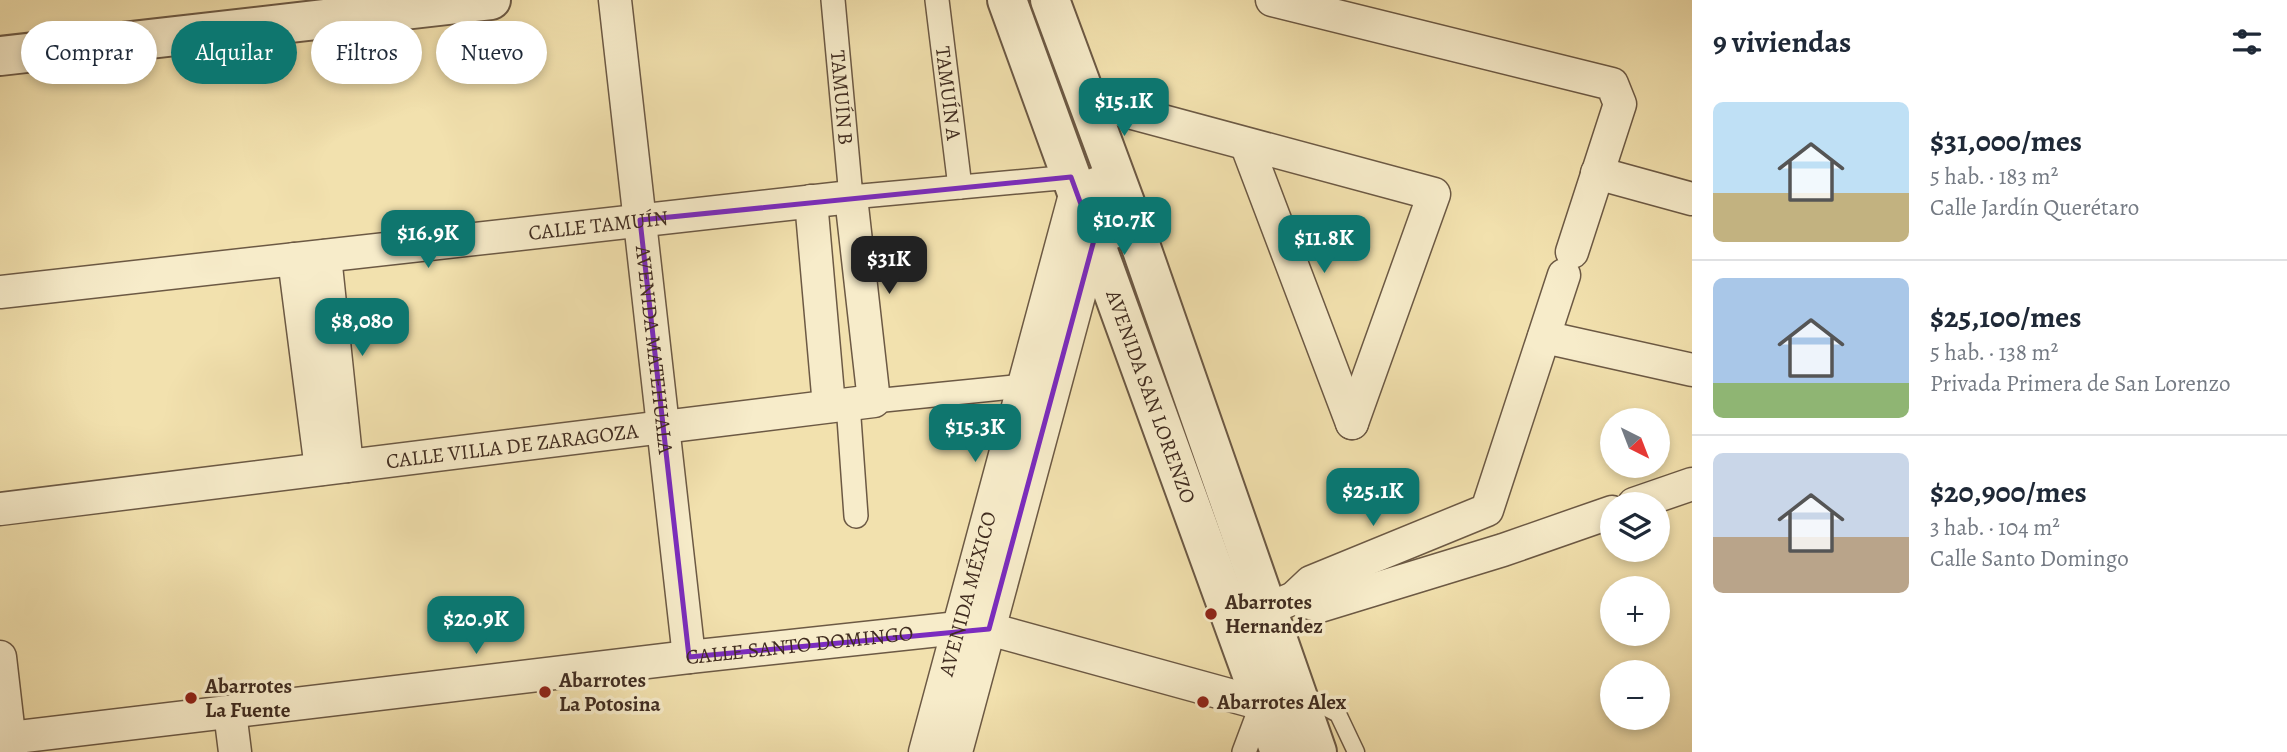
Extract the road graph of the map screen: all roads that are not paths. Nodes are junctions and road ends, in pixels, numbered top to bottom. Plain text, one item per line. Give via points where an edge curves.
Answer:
1 (491, 0) edge
2 (615, 0) edge
3 (833, 0) edge
4 (937, 0) edge
5 (1007, 0) edge
6 (1050, 0) edge
7 (1272, 0) edge
8 (0, 56) edge
9 (1088, 102) junction
10 (1247, 146) junction
11 (1597, 173) junction
12 (1115, 177) junction
13 (1074, 184) junction
14 (960, 187) junction
15 (851, 197) junction
16 (1692, 199) edge
17 (811, 201) junction
18 (640, 220) junction
19 (1133, 224) junction
20 (1094, 240) junction
21 (325, 256) junction
22 (294, 259) junction
23 (0, 292) edge
24 (1544, 337) junction
25 (1692, 370) edge
26 (1023, 386) junction
27 (850, 404) junction
28 (663, 427) junction
29 (334, 468) junction
30 (1692, 484) edge
31 (1669, 492) edge
32 (0, 509) edge
33 (1487, 510) junction
34 (856, 516) dead end
35 (1600, 516) edge
36 (1503, 550) junction
37 (1281, 604) junction
38 (958, 628) junction
39 (989, 629) junction
40 (0, 657) edge
41 (690, 657) junction
42 (1280, 699) junction
43 (230, 712) junction
44 (7, 743) edge
45 (235, 752) edge
46 (925, 752) edge
47 (956, 752) edge
48 (1244, 752) edge
49 (1280, 752) edge
50 (1317, 752) edge
51 (1356, 752) edge

1 - 8 street
2 - 18 street, AVENIDA MATEHUALA
3 - 15 street, TAMUÍN B
4 - 14 street, TAMUÍN A
5 - 13 street, AVENIDA SAN LORENZO
6 - 9 street, AVENIDA SAN LORENZO
7 - 11 street via 1612,84 1620,104
9 - 10 street
9 - 12 street, AVENIDA SAN LORENZO
10 - 10 street via 1434,194 1352,423
11 - 16 street
11 - 24 street
12 - 13 street
12 - 19 street, AVENIDA SAN LORENZO
13 - 14 street, CALLE TAMUÍN
13 - 20 street, AVENIDA SAN LORENZO
13 - 26 street, AVENIDA MÉXICO
14 - 15 street, CALLE TAMUÍN
15 - 17 street, CALLE TAMUÍN
15 - 27 street
17 - 18 street, CALLE TAMUÍN
17 - 27 street
18 - 21 street, CALLE TAMUÍN
18 - 28 street, AVENIDA MATEHUALA
19 - 20 street
19 - 37 street, AVENIDA SAN LORENZO
20 - 39 street, AVENIDA MÉXICO
20 - 42 street, AVENIDA SAN LORENZO
21 - 22 street, CALLE TAMUÍN
21 - 29 street
22 - 23 street, CALLE TAMUÍN
22 - 29 street
24 - 25 street
24 - 33 street
26 - 27 street, CALLE VILLA DE ZARAGOZA
26 - 38 street, AVENIDA MÉXICO
27 - 28 street, CALLE VILLA DE ZARAGOZA
27 - 34 street
28 - 29 street, CALLE VILLA DE ZARAGOZA
28 - 41 street, AVENIDA MATEHUALA
29 - 32 street, CALLE VILLA DE ZARAGOZA
30 - 31 street
33 - 36 street
33 - 37 street via 1311,582
35 - 36 street
36 - 37 street via 1320,606
37 - 42 street, AVENIDA SAN LORENZO
38 - 39 street, CALLE SANTO DOMINGO
38 - 41 street, CALLE SANTO DOMINGO
38 - 46 street, AVENIDA MÉXICO
39 - 42 street, CALLE SANTO DOMINGO
39 - 47 street, AVENIDA MÉXICO
40 - 44 street
41 - 43 street, CALLE SANTO DOMINGO
42 - 48 street
42 - 49 street, AVENIDA SAN LORENZO
42 - 50 street, AVENIDA SAN LORENZO
42 - 51 lane via 1338,714
43 - 44 street, CALLE SANTO DOMINGO
43 - 45 street

